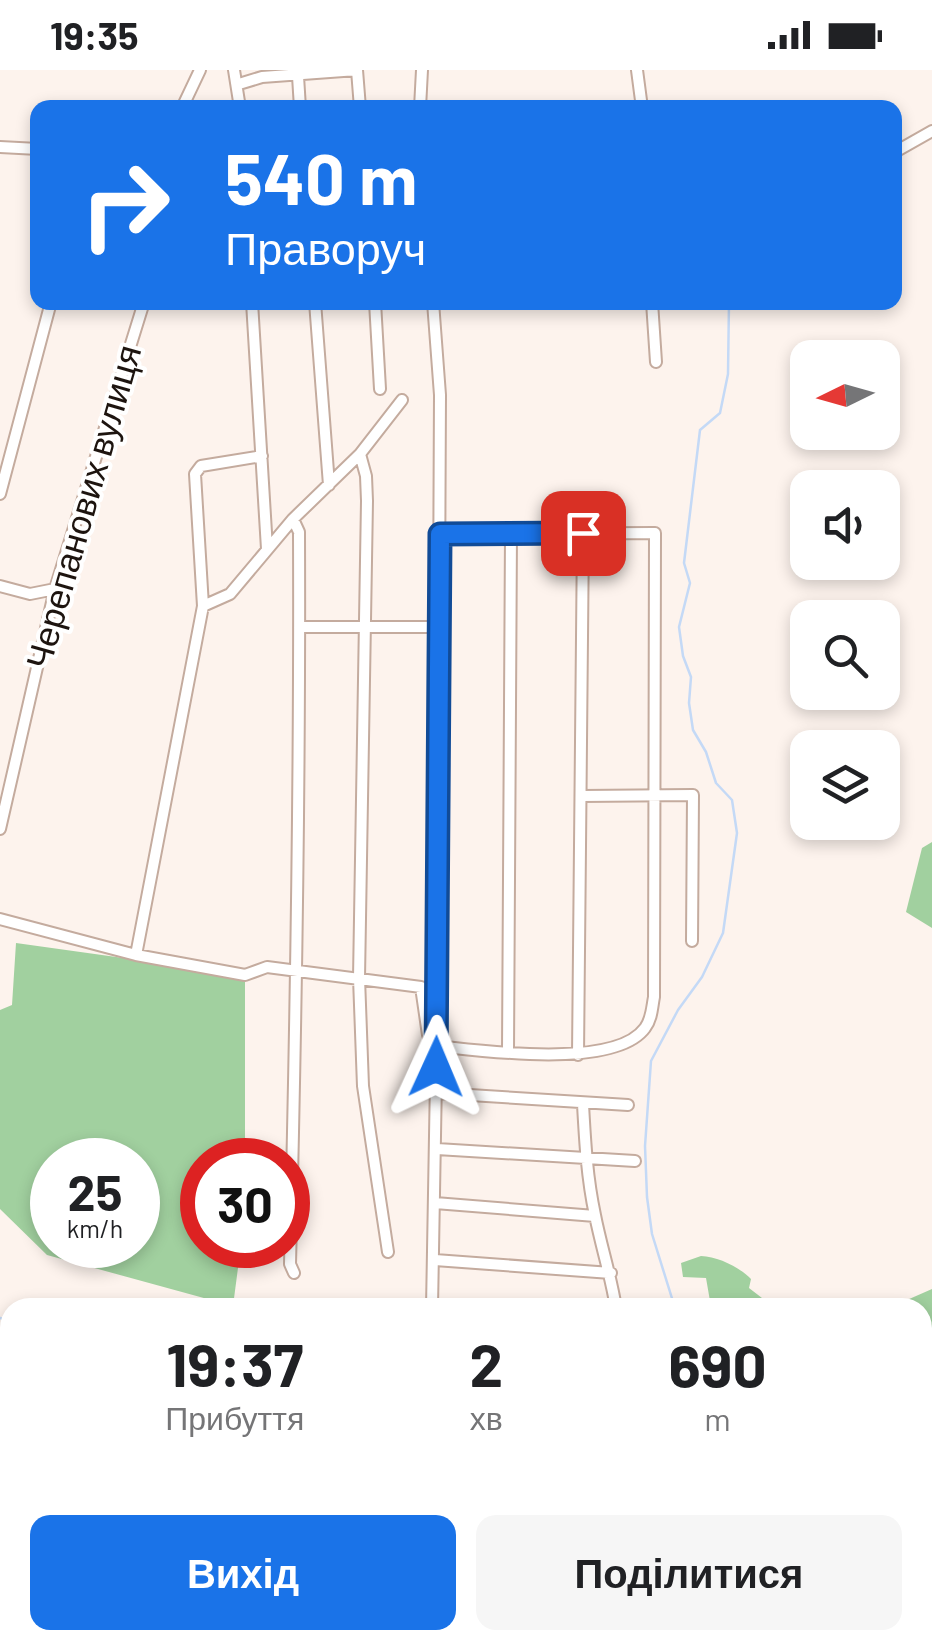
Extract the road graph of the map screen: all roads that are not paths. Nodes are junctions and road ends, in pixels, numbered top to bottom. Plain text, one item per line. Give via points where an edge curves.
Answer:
1 (200, 70) edge
2 (234, 70) edge
3 (357, 70) edge
4 (422, 70) edge
5 (637, 70) edge
6 (298, 76) junction
7 (239, 84) junction
8 (186, 100) edge
9 (240, 100) edge
10 (300, 100) edge
11 (359, 100) edge
12 (420, 100) edge
13 (641, 100) edge
14 (932, 131) edge
15 (0, 146) edge
16 (30, 148) edge
17 (902, 148) edge
18 (49, 310) edge
19 (142, 310) edge
20 (253, 310) edge
21 (316, 310) edge
22 (375, 310) edge
23 (434, 310) edge
24 (653, 310) edge
25 (656, 362) dead end
26 (380, 389) dead end
27 (402, 400) dead end
28 (360, 454) junction
29 (262, 456) junction
30 (329, 486) junction
31 (0, 494) edge
32 (293, 519) junction
33 (511, 533) junction
34 (583, 533) junction
35 (440, 534) junction
36 (267, 549) junction
37 (0, 586) edge
38 (55, 589) junction
39 (203, 606) junction
40 (299, 627) junction
41 (366, 627) junction
42 (428, 627) dead end
43 (655, 794) junction
44 (582, 796) junction
45 (0, 829) edge
46 (0, 919) edge
47 (692, 941) dead end
48 (136, 955) junction
49 (298, 970) junction
50 (359, 978) junction
51 (434, 1042) junction
52 (508, 1051) junction
53 (578, 1055) junction
54 (438, 1093) junction
55 (583, 1104) junction
56 (628, 1105) dead end
57 (437, 1150) junction
58 (586, 1159) junction
59 (635, 1161) dead end
60 (436, 1203) junction
61 (595, 1216) junction
62 (388, 1252) dead end
63 (435, 1260) junction
64 (294, 1273) dead end
65 (611, 1273) junction
66 (433, 1298) edge
67 (615, 1298) edge

1 - 8 street
2 - 7 street
3 - 6 street
3 - 11 street
4 - 12 street
5 - 13 street
6 - 7 street
6 - 10 street
7 - 9 street
14 - 17 street
15 - 16 street
18 - 31 street
19 - 38 street, Черепанових вулиця
20 - 29 street
21 - 30 street
22 - 26 street
23 - 35 street
24 - 25 street
27 - 28 street
28 - 30 street
28 - 41 street via 368,502
29 - 36 street
29 - 39 street via 196,469
30 - 32 street
32 - 36 street
32 - 40 street via 299,532
33 - 34 street
33 - 35 street
33 - 52 street
34 - 43 street via 654,534
34 - 44 street
35 - 51 street
36 - 39 street via 230,594
37 - 38 street via 30,594
38 - 45 street, Черепанових вулиця
39 - 48 street
40 - 41 street
40 - 49 street
41 - 42 street
41 - 50 street
43 - 44 street
43 - 47 street via 688,794 694,800
43 - 53 street via 651,1017 625,1042
44 - 53 street
46 - 48 street
48 - 49 street via 246,975
49 - 50 street
49 - 64 street
50 - 51 street via 421,986
50 - 62 street via 363,1086
51 - 52 street
51 - 54 street
52 - 53 street
54 - 55 street
54 - 57 street
55 - 56 street
55 - 58 street
57 - 58 street
57 - 60 street
58 - 59 street
58 - 61 street
60 - 61 street
60 - 63 street
61 - 65 street
63 - 65 street
63 - 66 street
65 - 67 street

